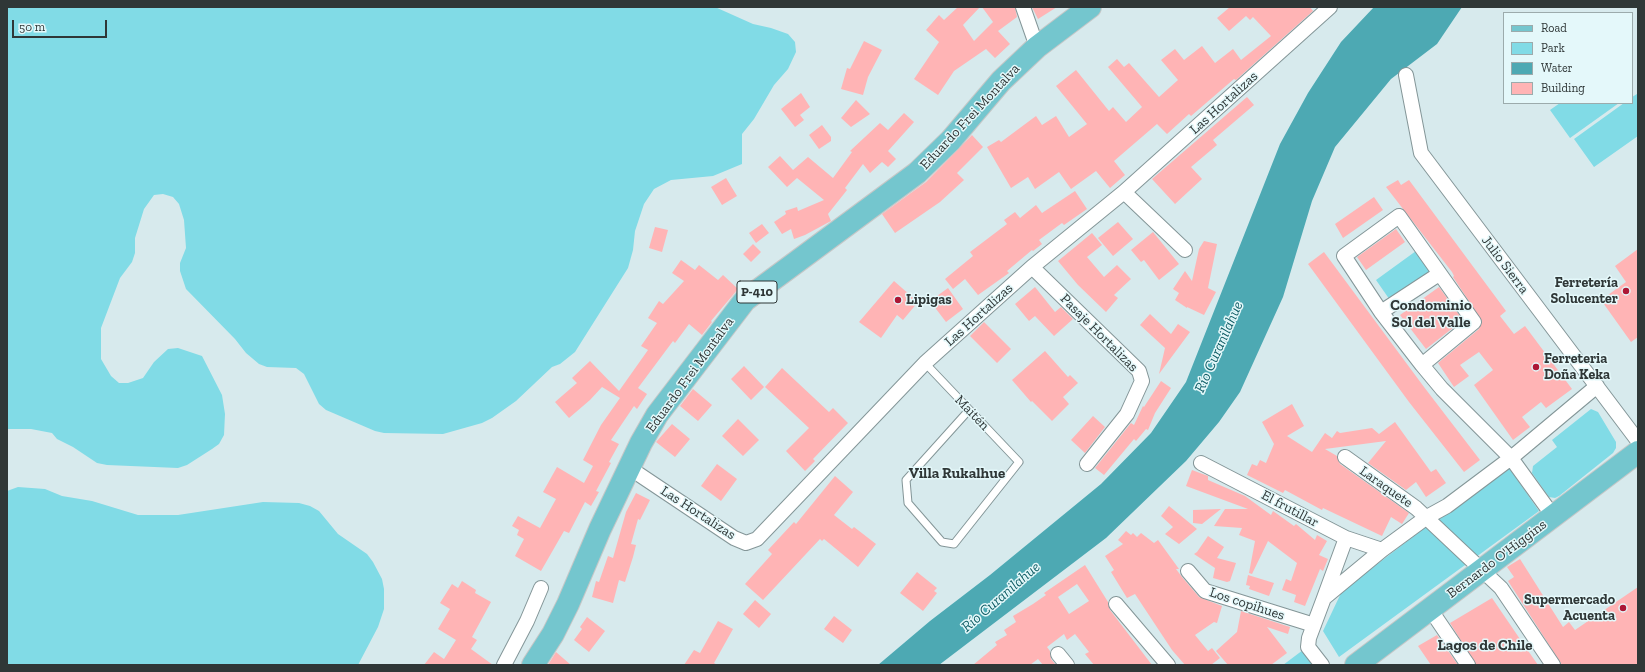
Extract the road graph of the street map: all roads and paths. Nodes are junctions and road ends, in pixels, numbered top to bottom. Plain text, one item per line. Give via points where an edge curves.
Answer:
1 (1023, 7) edge
2 (1090, 7) edge
3 (1330, 7) edge
4 (1037, 47) junction
5 (1406, 75) dead end
6 (1124, 192) junction
7 (1185, 250) dead end
8 (1032, 267) junction
9 (1439, 274) junction
10 (1382, 312) junction
11 (925, 363) junction
12 (1422, 365) junction
13 (1597, 386) junction
14 (969, 410) junction
15 (1638, 441) edge
16 (1638, 452) edge
17 (1345, 457) dead end
18 (1511, 458) junction
19 (1201, 463) dead end
20 (1087, 464) dead end
21 (628, 467) junction
22 (1553, 516) junction
23 (1427, 517) junction
24 (1346, 538) junction
25 (1382, 550) junction
26 (1482, 570) junction
27 (1188, 571) dead end
28 (541, 588) dead end
29 (1324, 598) junction
30 (1116, 604) dead end
31 (1430, 609) junction
32 (1314, 625) junction
33 (1058, 654) dead end
34 (1367, 662) edge
35 (504, 665) edge
36 (533, 665) edge
37 (1067, 665) edge
38 (1168, 665) edge
39 (1322, 665) edge
40 (1468, 665) edge
41 (1553, 665) edge

1 - 4 street
2 - 4 main road, Eduardo Frei Montalva / P-410
3 - 6 street, Las Hortalizas
4 - 21 main road, Eduardo Frei Montalva / P-410 via 1001,80 951,140 917,173 745,300 657,415
5 - 13 street, Julio Sierra via 1421,153
6 - 7 street
6 - 8 street, Las Hortalizas
8 - 11 street, Las Hortalizas
8 - 20 street, Pasaje Hortalizas via 1139,371 1142,381 1127,414
9 - 10 street
9 - 10 street via 1398,216 1344,256
9 - 12 street via 1474,322
10 - 12 street
11 - 14 lane, Maitén
11 - 21 street, Las Hortalizas via 762,534 752,541 746,543 734,538
12 - 18 street via 1442,389
13 - 15 street, Julio Sierra
13 - 18 street
14 - 14 lane, Maitén via 1019,462 954,544 942,542 908,503 906,480
16 - 22 main road, Bernardo O'Higgins
17 - 23 street, Laraquete
18 - 22 street
18 - 23 street
19 - 24 street, El frutillar
21 - 36 main road, Eduardo Frei Montalva / P-410 via 568,604
22 - 26 main road, Bernardo O'Higgins
23 - 25 street
23 - 26 street, Laraquete
24 - 25 street, El frutillar
24 - 29 street
25 - 29 street
26 - 31 main road, Bernardo O'Higgins
26 - 41 street, Laraquete via 1501,588
27 - 32 street, Los copihues via 1205,591
28 - 35 street
29 - 32 street
30 - 38 street
31 - 34 main road, Bernardo O'Higgins
31 - 40 street
32 - 39 street via 1308,647
33 - 37 street

